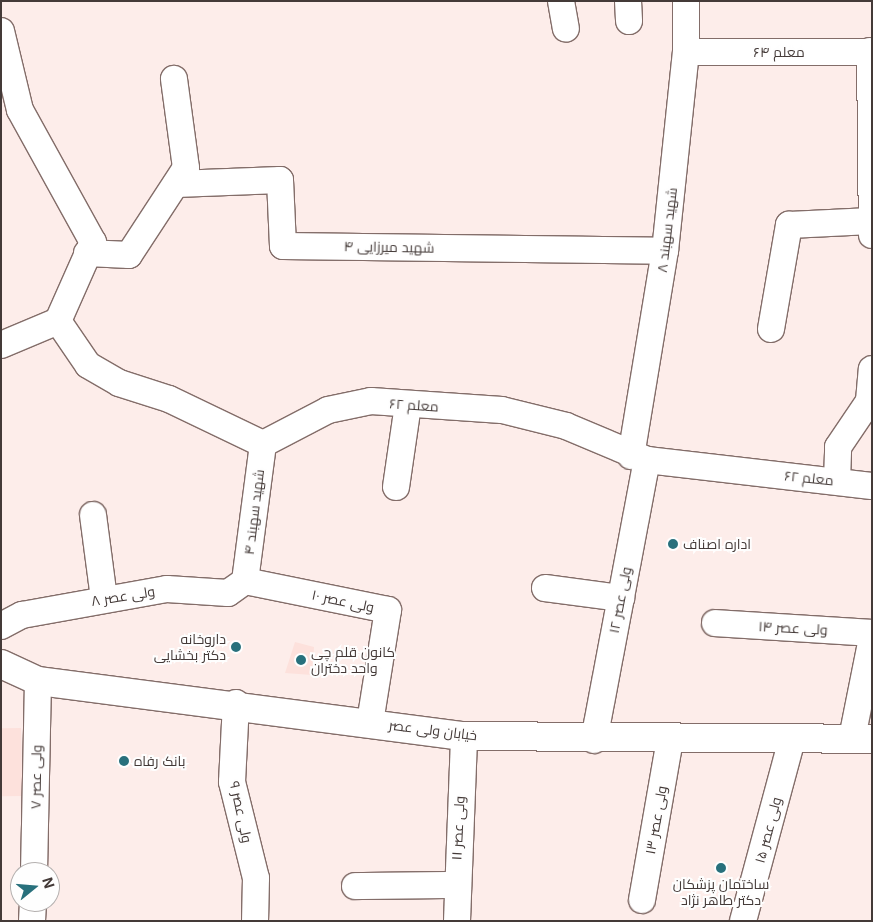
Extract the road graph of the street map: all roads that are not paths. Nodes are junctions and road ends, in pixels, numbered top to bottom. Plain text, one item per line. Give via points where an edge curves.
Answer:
1 (561, 1) edge
2 (686, 1) edge
3 (566, 29) dead end
4 (1, 31) edge
5 (686, 52) junction
6 (871, 52) edge
7 (174, 79) dead end
8 (176, 184) junction
9 (871, 228) edge
10 (665, 251) junction
11 (88, 253) junction
12 (58, 320) junction
13 (771, 329) dead end
14 (1, 345) edge
15 (872, 369) edge
16 (408, 405) junction
17 (263, 444) junction
18 (639, 458) junction
19 (837, 481) junction
20 (872, 486) edge
21 (396, 487) dead end
22 (93, 515) dead end
23 (245, 581) junction
24 (545, 588) dead end
25 (104, 598) junction
26 (621, 598) junction
27 (715, 623) dead end
28 (1, 626) edge
29 (872, 633) edge
30 (872, 638) edge
31 (1, 664) edge
32 (38, 681) junction
33 (236, 703) junction
34 (370, 722) junction
35 (464, 736) junction
36 (862, 738) edge
37 (594, 740) junction
38 (670, 740) junction
39 (792, 740) junction
40 (34, 862) edge
41 (455, 885) junction
42 (355, 886) dead end
43 (642, 900) dead end
44 (255, 921) edge
45 (456, 921) edge
46 (743, 921) edge

1 - 3 street
2 - 5 street, شهید سهبند ۸
4 - 11 street via 20,110 93,242
5 - 6 street, معلم ۶۴
5 - 10 street, شهید سهبند ۸
6 - 9 street
7 - 8 street via 186,168
8 - 10 street, شهید میرزایی ۴ via 280,180 283,246
8 - 11 street via 129,255
9 - 13 street via 789,226
10 - 18 street, شهید سهبند ۸
11 - 12 street
12 - 14 street
12 - 17 street via 88,365 119,384 169,399
15 - 19 street via 869,401 838,448
16 - 17 street, معلم ۶۲ via 371,401 328,410
16 - 18 street, معلم ۶۲ via 502,410 566,426
16 - 21 street
17 - 23 street, شهید سهبند ۴
18 - 19 street, معلم ۶۲
18 - 26 street, ولی عصر ۱۲
19 - 20 street, معلم ۶۲
22 - 25 street
23 - 25 street, ولی عصر ۸ via 228,593 167,589
23 - 34 street, ولی عصر ۱۰ via 388,610
24 - 26 street
25 - 28 street, ولی عصر ۸ via 22,615
26 - 37 street, ولی عصر ۱۲
27 - 29 street, ولی عصر ۱۴
30 - 36 street
31 - 32 main road, خیابان ولی عصر
32 - 33 main road, خیابان ولی عصر
32 - 40 street, ولی عصر ۷
33 - 34 main road, خیابان ولی عصر
33 - 44 street, ولی عصر ۹ via 232,782 256,878
34 - 35 main road, خیابان ولی عصر
35 - 37 main road, خیابان ولی عصر
35 - 41 street, ولی عصر ۱۱
36 - 39 main road, خیابان ولی عصر
37 - 38 main road, خیابان ولی عصر
38 - 39 main road, خیابان ولی عصر
38 - 43 street, ولی عصر ۱۳
39 - 46 street, ولی عصر ۱۵
41 - 42 street
41 - 45 street, ولی عصر ۱۱

